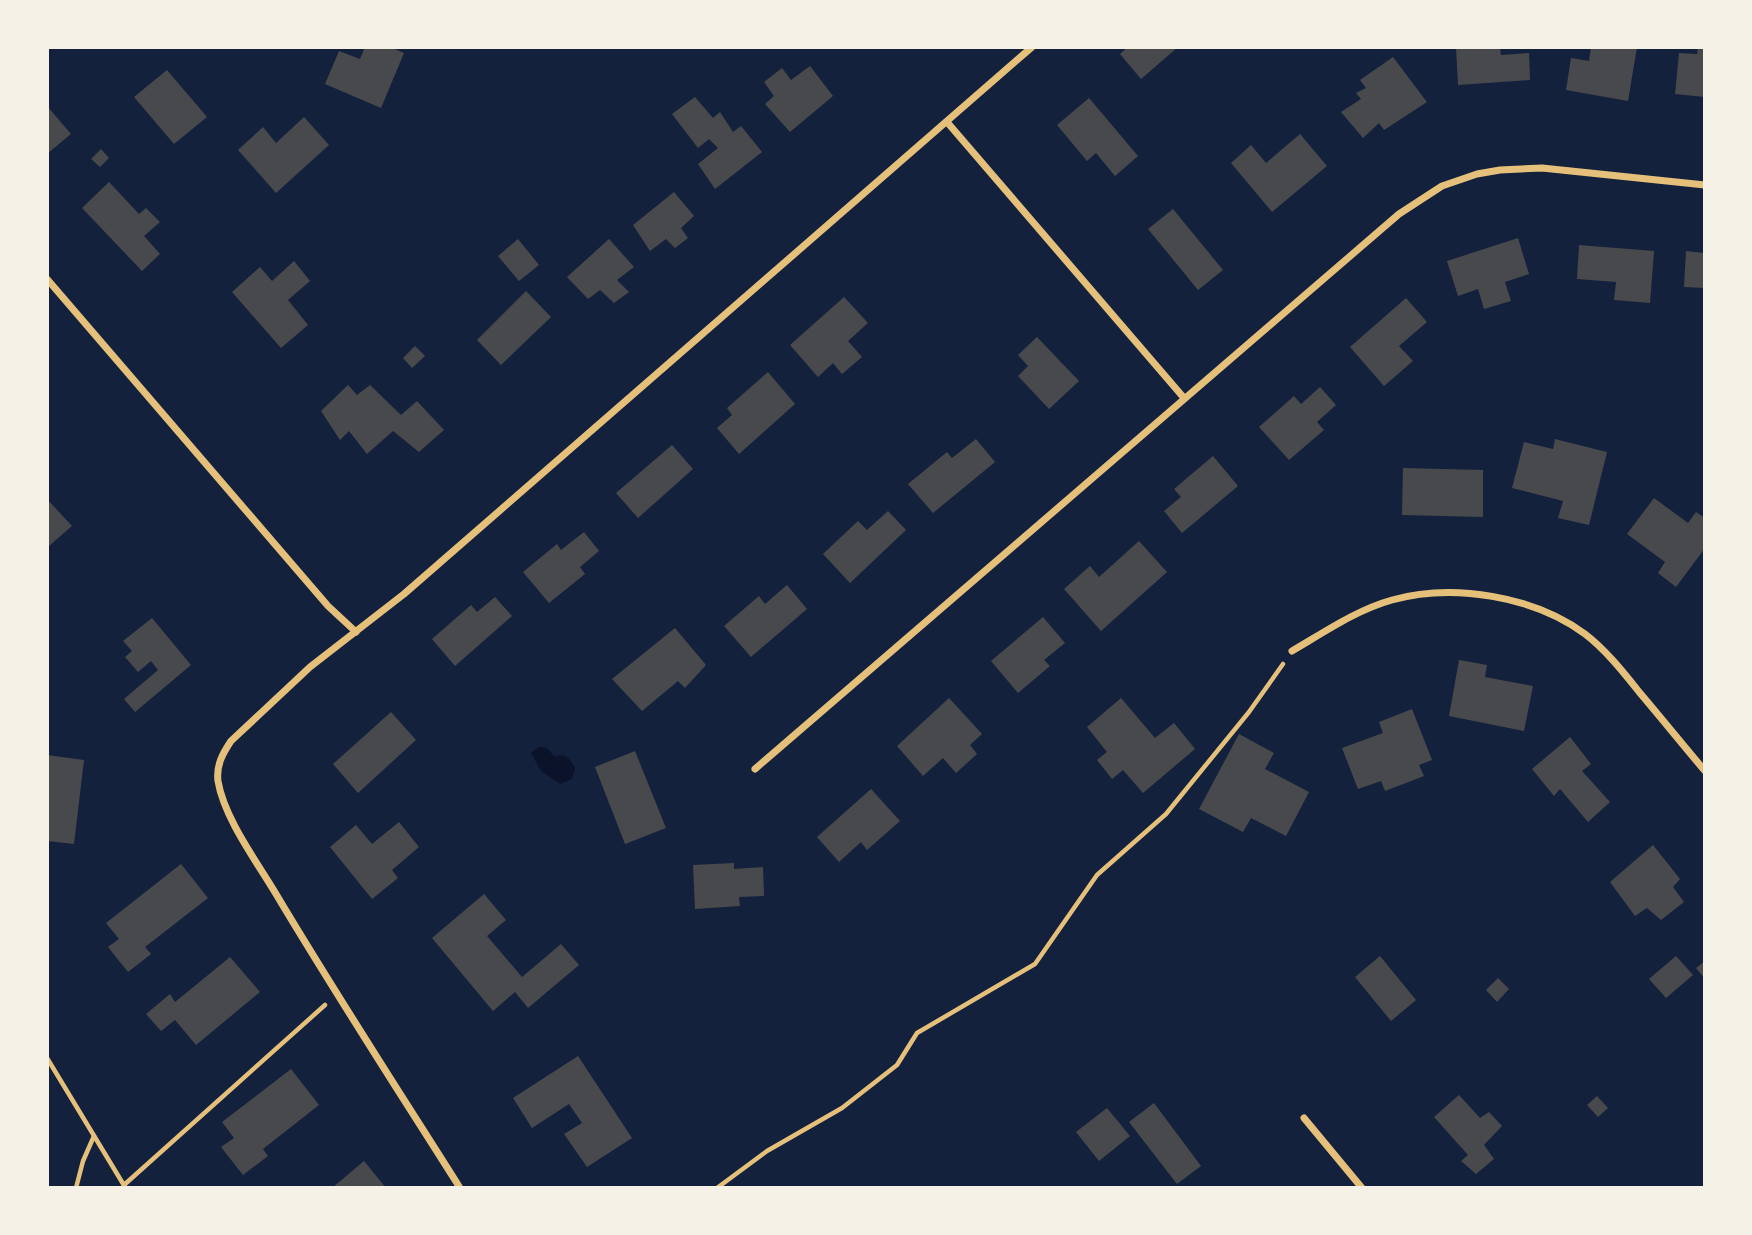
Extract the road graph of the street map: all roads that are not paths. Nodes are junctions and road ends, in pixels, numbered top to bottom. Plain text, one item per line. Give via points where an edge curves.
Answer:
1 (1032, 47) edge
2 (947, 122) junction
3 (1705, 185) edge
4 (47, 279) edge
5 (1184, 398) junction
6 (356, 632) junction
7 (1292, 651) road end
8 (755, 769) dead end
9 (1705, 771) edge
10 (1304, 1118) dead end
11 (460, 1188) edge
12 (1362, 1188) edge

1 - 2 street
2 - 5 street
2 - 6 street
3 - 5 street via 1542,168 1477,174 1442,187 1399,214
4 - 6 street via 328,606
5 - 8 street
6 - 11 street via 310,667 231,741 222,756 218,782 228,811 336,995
7 - 9 street via 1343,621 1392,600 1440,594 1493,595 1546,611 1586,635
10 - 12 street

